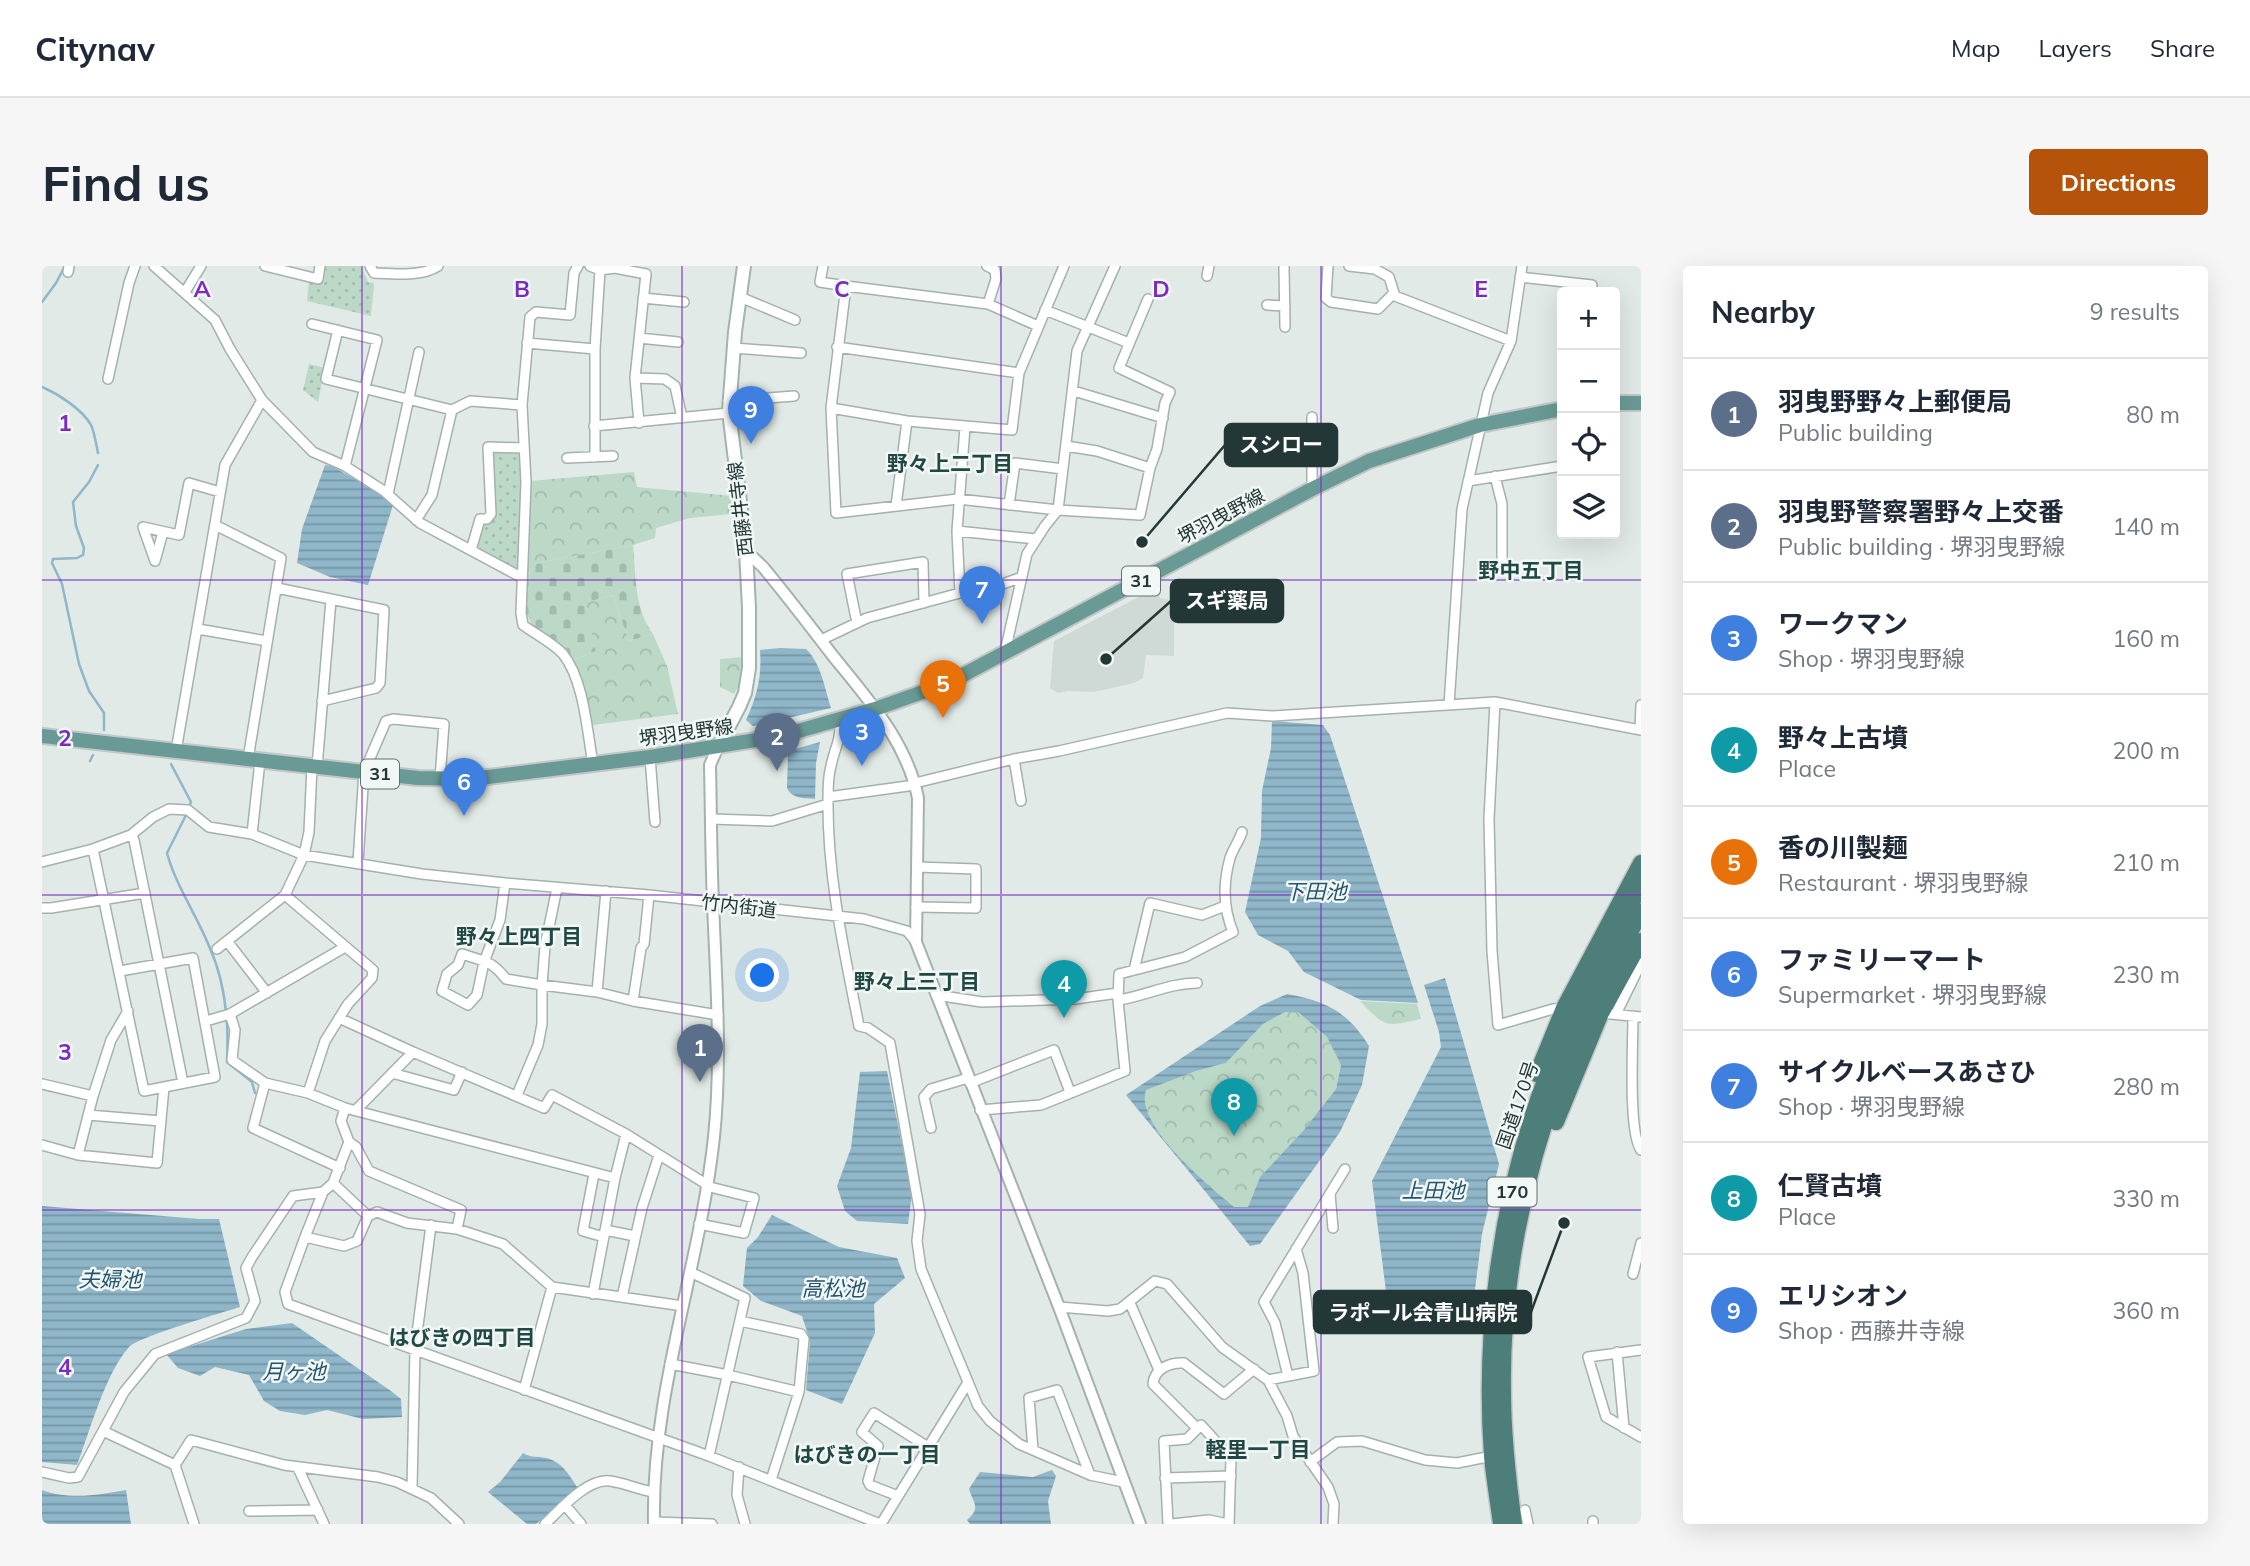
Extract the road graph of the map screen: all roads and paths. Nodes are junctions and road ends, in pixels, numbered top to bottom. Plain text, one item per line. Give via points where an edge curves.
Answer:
1 (135, 266) edge
2 (154, 266) edge
3 (201, 266) edge
4 (265, 266) edge
5 (320, 266) edge
6 (370, 266) edge
7 (438, 266) edge
8 (578, 266) edge
9 (590, 266) edge
10 (744, 266) edge
11 (822, 266) edge
12 (1064, 266) edge
13 (1115, 266) edge
14 (1283, 266) edge
15 (1328, 266) edge
16 (1349, 266) edge
17 (1522, 266) edge
18 (616, 267) edge
19 (994, 267) edge
20 (600, 271) junction
21 (1520, 277) junction
22 (1592, 285) dead end
23 (846, 286) junction
24 (186, 292) junction
25 (1394, 293) junction
26 (740, 297) junction
27 (643, 298) junction
28 (1148, 299) dead end
29 (684, 302) dead end
30 (988, 304) junction
31 (1267, 305) dead end
32 (1284, 306) junction
33 (1045, 310) junction
34 (795, 320) dead end
35 (312, 324) dead end
36 (1038, 326) junction
37 (1090, 326) junction
38 (1285, 327) dead end
39 (338, 330) junction
40 (639, 338) junction
41 (1511, 341) junction
42 (527, 342) junction
43 (678, 342) dead end
44 (1129, 343) junction
45 (837, 347) junction
46 (733, 348) junction
47 (595, 349) junction
48 (419, 352) dead end
49 (802, 353) dead end
50 (1019, 373) junction
51 (635, 378) junction
52 (108, 379) dead end
53 (365, 388) junction
54 (1074, 391) junction
55 (794, 396) dead end
56 (262, 400) junction
57 (409, 400) junction
58 (1620, 403) edge
59 (1641, 403) edge
60 (522, 405) junction
61 (729, 407) junction
62 (831, 408) junction
63 (452, 410) junction
64 (1557, 410) edge
65 (1312, 417) dead end
66 (682, 418) junction
67 (1163, 418) junction
68 (906, 421) junction
69 (639, 423) junction
70 (1480, 425) junction
71 (594, 426) junction
72 (965, 426) junction
73 (1066, 446) junction
74 (523, 448) junction
75 (613, 456) dead end
76 (594, 457) junction
77 (566, 458) dead end
78 (345, 466) junction
79 (1557, 467) edge
80 (1150, 468) junction
81 (1063, 469) junction
82 (1495, 476) junction
83 (1468, 481) junction
84 (1312, 489) junction
85 (220, 492) junction
86 (388, 494) junction
87 (958, 499) junction
88 (1009, 505) junction
89 (896, 506) junction
90 (1058, 510) junction
91 (416, 520) junction
92 (215, 525) junction
93 (957, 530) junction
94 (163, 532) dead end
95 (1036, 540) junction
96 (471, 550) junction
97 (746, 551) junction
98 (1502, 566) dead end
99 (521, 577) junction
100 (1022, 577) junction
101 (277, 588) junction
102 (960, 593) junction
103 (331, 600) junction
104 (925, 603) junction
105 (857, 623) junction
106 (198, 629) junction
107 (267, 640) junction
108 (821, 640) junction
109 (1005, 652) junction
110 (322, 701) junction
111 (1495, 702) junction
112 (1448, 705) junction
113 (1641, 705) edge
114 (875, 709) junction
115 (840, 719) junction
116 (1640, 730) edge
117 (42, 737) edge
118 (718, 747) junction
119 (176, 751) junction
120 (650, 757) junction
121 (1014, 759) junction
122 (254, 760) junction
123 (593, 764) junction
124 (315, 767) junction
125 (363, 772) junction
126 (440, 779) junction
127 (915, 784) junction
128 (828, 801) junction
129 (1021, 801) dead end
130 (711, 819) junction
131 (655, 822) dead end
132 (1242, 832) dead end
133 (252, 834) junction
134 (131, 835) junction
135 (93, 849) junction
136 (304, 855) junction
137 (42, 862) edge
138 (358, 862) junction
139 (1641, 863) edge
140 (917, 867) junction
141 (505, 883) junction
142 (1641, 885) edge
143 (557, 888) junction
144 (606, 891) junction
145 (145, 893) junction
146 (285, 895) junction
147 (649, 895) junction
148 (105, 899) junction
149 (713, 903) junction
150 (1225, 905) junction
151 (916, 907) junction
152 (42, 908) edge
153 (1641, 912) edge
154 (838, 918) junction
155 (227, 941) junction
156 (1641, 941) edge
157 (916, 942) junction
158 (345, 947) junction
159 (217, 949) dead end
160 (485, 962) junction
161 (160, 963) junction
162 (1641, 963) edge
163 (1134, 970) junction
164 (120, 971) junction
165 (1197, 983) dead end
166 (542, 985) junction
167 (597, 992) junction
168 (267, 993) junction
169 (936, 995) junction
170 (1118, 996) junction
171 (633, 1002) junction
172 (128, 1011) junction
173 (1589, 1011) junction
174 (230, 1014) junction
175 (718, 1015) junction
176 (1637, 1016) edge
177 (339, 1018) junction
178 (205, 1021) junction
179 (413, 1052) junction
180 (462, 1072) junction
181 (392, 1073) junction
182 (969, 1080) junction
183 (183, 1083) junction
184 (265, 1083) junction
185 (42, 1084) edge
186 (164, 1087) junction
187 (1070, 1092) junction
188 (308, 1093) junction
189 (517, 1095) junction
190 (93, 1096) junction
191 (1637, 1103) edge
192 (345, 1108) junction
193 (356, 1110) junction
194 (980, 1110) junction
195 (88, 1115) junction
196 (161, 1121) junction
197 (931, 1128) dead end
198 (626, 1134) junction
199 (349, 1142) junction
200 (42, 1145) edge
201 (1641, 1150) edge
202 (78, 1155) junction
203 (659, 1155) junction
204 (340, 1168) junction
205 (1345, 1169) dead end
206 (594, 1174) junction
207 (615, 1178) junction
208 (333, 1183) junction
209 (706, 1185) junction
210 (323, 1192) junction
211 (1330, 1194) junction
212 (368, 1216) junction
213 (699, 1224) junction
214 (431, 1225) junction
215 (1333, 1228) dead end
216 (457, 1229) junction
217 (604, 1233) junction
218 (635, 1236) junction
219 (305, 1237) junction
220 (1641, 1243) edge
221 (1296, 1250) junction
222 (690, 1272) junction
223 (1633, 1273) dead end
224 (552, 1287) junction
225 (593, 1294) junction
226 (622, 1297) junction
227 (1130, 1303) junction
228 (683, 1306) junction
229 (1059, 1307) junction
230 (740, 1321) junction
231 (415, 1349) junction
232 (1641, 1350) edge
233 (1617, 1352) junction
234 (670, 1364) junction
235 (1254, 1369) junction
236 (1159, 1370) junction
237 (728, 1375) junction
238 (1288, 1376) junction
239 (1268, 1380) junction
240 (967, 1384) junction
241 (524, 1390) junction
242 (799, 1392) junction
243 (1197, 1428) junction
244 (1624, 1428) junction
245 (103, 1431) junction
246 (1641, 1437) edge
247 (658, 1439) junction
248 (928, 1447) junction
249 (1033, 1450) junction
250 (709, 1456) junction
251 (1492, 1456) junction
252 (1310, 1462) junction
253 (175, 1465) junction
254 (739, 1467) junction
255 (299, 1468) junction
256 (42, 1472) edge
257 (1090, 1475) junction
258 (1231, 1476) junction
259 (1165, 1478) junction
260 (771, 1480) junction
261 (1123, 1482) junction
262 (412, 1488) junction
263 (654, 1492) junction
264 (898, 1496) junction
265 (565, 1505) junction
266 (318, 1510) junction
267 (1525, 1510) dead end
268 (249, 1511) dead end
269 (654, 1523) edge
270 (194, 1524) edge
271 (324, 1524) edge
272 (459, 1524) edge
273 (545, 1524) edge
274 (581, 1524) edge
275 (712, 1524) edge
276 (745, 1524) edge
277 (880, 1524) edge
278 (1140, 1524) edge
279 (1170, 1524) edge
280 (1228, 1524) edge
281 (1333, 1524) edge
282 (1501, 1524) edge
283 (1514, 1524) edge
284 (1528, 1524) edge

1 - 52 street
2 - 24 street
3 - 24 street
4 - 5 street via 318,279
6 - 7 street via 374,273 407,274
8 - 42 street via 570,315 536,312 530,317
9 - 20 street
10 - 26 main road, 西藤井寺線
11 - 23 street via 820,282
12 - 33 street
13 - 37 street
14 - 32 street
15 - 25 street via 1326,298 1331,302 1378,309
16 - 25 street via 1389,276
17 - 21 street
18 - 20 street
18 - 27 street via 646,274
19 - 30 street via 996,279
20 - 47 street
21 - 22 street
21 - 41 street
23 - 30 street
23 - 45 street
24 - 56 street via 215,320
25 - 41 street
26 - 34 street
26 - 46 main road, 西藤井寺線
27 - 29 street
27 - 40 street
28 - 44 street
30 - 36 street
31 - 32 street
32 - 38 street
33 - 36 street
33 - 37 street
35 - 39 street
36 - 50 street
37 - 44 street
37 - 54 street via 1077,351
39 - 53 street via 377,340
39 - 53 street via 326,379
40 - 43 street
40 - 51 street
41 - 70 street via 1488,393
42 - 47 street
42 - 60 street
44 - 67 street via 1119,368 1170,392
45 - 50 street
45 - 62 street
46 - 49 street
46 - 61 main road, 西藤井寺線
47 - 71 street
48 - 57 street
50 - 72 street via 1012,430
51 - 66 street via 665,379 676,386
51 - 69 street
53 - 57 street
53 - 78 street
54 - 67 street
54 - 73 street
55 - 61 street
56 - 78 street via 313,452
56 - 85 street via 225,465
57 - 63 street
57 - 86 street
58 - 59 main road
60 - 63 street via 470,401
60 - 74 street
61 - 66 street
61 - 97 main road, 西藤井寺線
62 - 68 street
62 - 89 street via 836,513
63 - 91 street via 432,495
64 - 70 main road, 堺羽曳野線 / 31
65 - 84 street
66 - 69 street
67 - 80 street
68 - 72 street
68 - 89 street
69 - 71 street
70 - 83 street
70 - 84 main road, 堺羽曳野線 / 31 via 1369,461
71 - 76 street
72 - 87 street
73 - 80 street
73 - 81 street
74 - 96 street via 488,447 491,514 480,519
74 - 99 street via 526,516
75 - 76 street
76 - 77 street
78 - 86 street
79 - 82 street
80 - 90 street via 1140,515
81 - 88 street via 1015,463
81 - 90 street
82 - 83 street
82 - 98 street via 1502,504
83 - 112 street
84 - 109 main road, 堺羽曳野線 / 31
85 - 92 street
85 - 94 street via 189,483 179,535
86 - 91 street
87 - 88 street
87 - 89 street
87 - 93 street
88 - 90 street
90 - 95 street
91 - 96 street
92 - 101 street via 281,558
92 - 106 street
93 - 95 street
93 - 102 street
95 - 100 street
96 - 99 street
97 - 108 street
97 - 118 main road, 西藤井寺線 via 748,680
99 - 123 street via 523,625 568,662 582,701
100 - 102 street via 983,592
100 - 109 street
101 - 103 street
101 - 107 street
102 - 104 street
103 - 110 street
103 - 110 street via 384,610 380,682 376,688
104 - 105 street
104 - 105 street via 923,562 847,574
105 - 108 street
106 - 107 street
106 - 119 street
107 - 122 street
108 - 114 street
109 - 114 main road, 堺羽曳野線 / 31 via 948,682
110 - 124 street
111 - 112 street
111 - 116 street
111 - 173 street via 1489,819 1498,1025 1553,1009
112 - 121 street via 1273,716 1227,713
113 - 116 street
114 - 115 main road, 堺羽曳野線 / 31
114 - 127 street via 905,756
115 - 118 main road, 堺羽曳野線 / 31
115 - 128 street via 841,738 831,766
117 - 119 main road, 堺羽曳野線 / 31
118 - 120 main road, 堺羽曳野線 / 31
118 - 130 street via 710,765
119 - 122 main road, 堺羽曳野線 / 31
120 - 123 main road, 堺羽曳野線 / 31
120 - 131 street
121 - 127 street
121 - 129 street
122 - 124 main road, 堺羽曳野線 / 31
122 - 133 street
123 - 126 main road, 堺羽曳野線 / 31
124 - 125 main road, 堺羽曳野線 / 31
124 - 136 street
125 - 126 main road, 堺羽曳野線 / 31
125 - 126 street via 386,721 393,719 444,724
125 - 138 street
127 - 128 street
127 - 140 street
128 - 130 street via 772,821
128 - 154 street
130 - 149 street
132 - 150 street via 1231,856
133 - 134 street, 竹内街道 via 209,827 188,810 169,810
133 - 136 street, 竹内街道
134 - 135 street, 竹内街道
134 - 145 street
135 - 137 street, 竹内街道
135 - 148 street
136 - 138 street, 竹内街道
136 - 146 street
138 - 141 street, 竹内街道
139 - 173 highway
140 - 151 street
140 - 151 street via 975,869 976,908
141 - 143 street, 竹内街道
141 - 160 street
142 - 173 highway, 国道170号 / 170
143 - 144 street, 竹内街道
143 - 166 street
144 - 147 street, 竹内街道
144 - 167 street
145 - 148 street
145 - 161 street
146 - 155 street
146 - 158 street
147 - 149 street, 竹内街道
147 - 171 street
148 - 152 street
148 - 164 street
149 - 154 street, 竹内街道
149 - 175 street
150 - 163 street via 1233,932 1185,957
150 - 163 street via 1202,915 1150,903
151 - 157 street
153 - 173 highway, 国道170号 / 170
154 - 157 street, 竹内街道 via 887,924 907,931
154 - 240 street via 859,1026 890,1043 920,1214 921,1269
155 - 159 street
155 - 168 street
156 - 173 highway
157 - 169 street
158 - 168 street
158 - 177 street via 373,970 372,978
160 - 160 street via 462,954 447,974 442,991 468,1005 477,996
160 - 166 street via 495,965 506,979
161 - 164 street
161 - 178 street via 192,958
161 - 183 street
162 - 173 street
163 - 170 street via 1119,974
164 - 172 street
165 - 170 street via 1167,986 1131,998
166 - 167 street
166 - 189 street via 538,1045
167 - 171 street
168 - 174 street
169 - 170 street via 982,1002
169 - 182 street
170 - 187 street via 1125,1071
171 - 175 street
172 - 186 street via 144,1091
172 - 190 street via 111,1040
173 - 176 street
173 - 251 highway, 国道170号 / 170 via 1539,1068 1522,1121 1494,1313
173 - 283 highway, 国道170号 / 170 via 1559,1080 1533,1163 1514,1250 1502,1390
174 - 178 street
174 - 184 street via 235,1030 232,1060
175 - 209 street via 715,1114
176 - 191 street
177 - 179 street
177 - 188 street via 325,1041
178 - 183 street via 215,1077
179 - 180 street
179 - 181 street
180 - 181 street via 454,1090
180 - 189 street
181 - 193 street
182 - 187 street via 1054,1050
182 - 194 street
182 - 197 street via 932,1089 924,1097
183 - 186 street
184 - 188 street
184 - 204 street via 253,1128
185 - 190 street
186 - 196 street
187 - 194 street via 1041,1105
188 - 192 street
189 - 198 street via 544,1108 552,1095
190 - 195 street
191 - 201 street via 1636,1143
192 - 193 street
192 - 199 street via 341,1121
193 - 206 street
194 - 229 street
195 - 196 street
195 - 202 street
196 - 202 street via 157,1163
198 - 203 street
198 - 207 street
199 - 204 street
199 - 216 street via 369,1171 461,1210
200 - 202 street
203 - 209 street
203 - 218 street
204 - 208 street
205 - 211 street
206 - 207 street
206 - 217 street via 583,1231
207 - 217 street
208 - 210 street
208 - 212 street
209 - 213 street
209 - 213 street via 754,1199 744,1233
210 - 219 street
210 - 245 street via 293,1196 252,1257 246,1268 255,1301 246,1318 155,1354 124,1392
211 - 215 street
211 - 221 street
212 - 214 street via 377,1212 407,1223
212 - 219 street via 357,1241 344,1245
213 - 222 street
214 - 216 street
214 - 231 street
216 - 224 street via 503,1244
217 - 218 street
217 - 225 street
218 - 226 street
219 - 231 street via 285,1293 288,1304
220 - 223 street
221 - 238 street via 1264,1302 1275,1323
221 - 238 street via 1303,1273 1314,1371
222 - 228 street
222 - 230 street via 745,1298
224 - 225 street
224 - 241 street
225 - 226 street
226 - 228 street
227 - 229 street via 1108,1311
227 - 235 street via 1156,1281 1167,1284 1222,1347
227 - 236 street
228 - 234 street
229 - 261 street
230 - 237 street
230 - 242 street via 801,1334
231 - 241 street
231 - 262 street
232 - 233 street
233 - 244 street
233 - 244 street via 1588,1357 1606,1418
234 - 237 street
234 - 247 street
235 - 236 street via 1224,1394 1184,1363
235 - 239 street
236 - 243 street via 1153,1384
237 - 242 street
237 - 250 street
238 - 239 street
239 - 252 street
240 - 248 street
240 - 249 street via 990,1421
241 - 247 street
242 - 260 street
243 - 258 street via 1201,1424 1231,1458
243 - 259 street via 1187,1439 1164,1441
244 - 246 street
245 - 253 street
245 - 256 street via 78,1477
247 - 250 street
247 - 263 street
248 - 264 street
248 - 264 street via 874,1413 862,1432 878,1446 870,1485
249 - 257 street
249 - 257 street via 1029,1398 1057,1390
250 - 254 street
251 - 252 street via 1457,1463 1425,1460 1362,1441 1337,1442
251 - 282 highway, 国道170号 / 170
252 - 281 street via 1334,1504
253 - 255 street via 191,1440
253 - 270 street
254 - 260 street
254 - 276 street via 737,1495
255 - 262 street via 378,1477
255 - 266 street
257 - 261 street
258 - 259 street
258 - 280 street
259 - 279 street
260 - 277 street
261 - 278 street
262 - 272 street via 431,1498
263 - 265 street via 601,1481
263 - 269 street
264 - 277 street
265 - 273 street
265 - 274 street
266 - 268 street
266 - 271 street
267 - 284 street
269 - 275 street
279 - 280 street via 1209,1520

